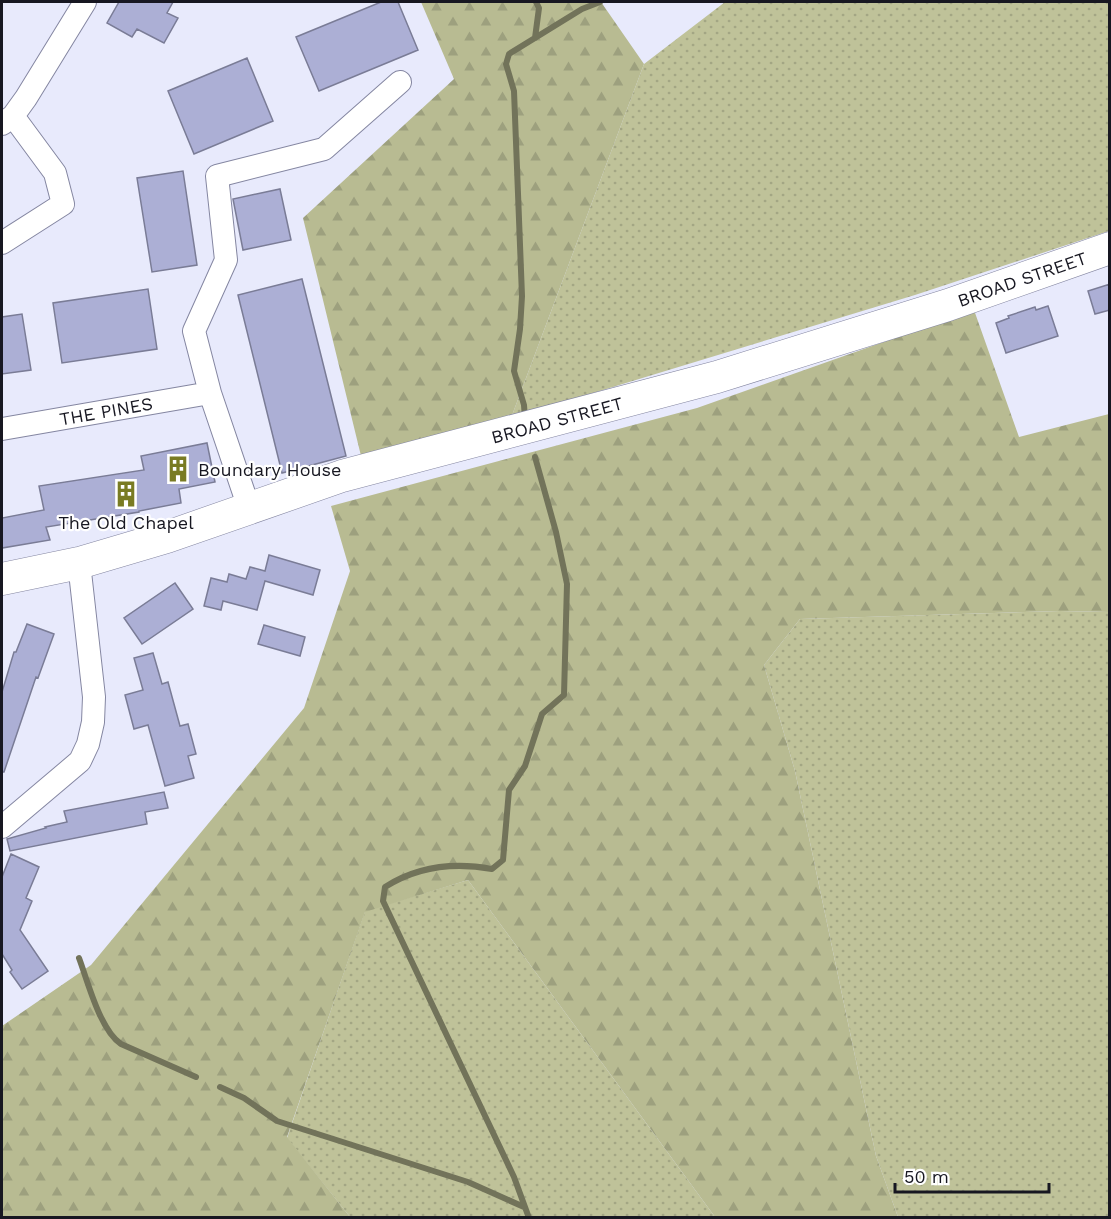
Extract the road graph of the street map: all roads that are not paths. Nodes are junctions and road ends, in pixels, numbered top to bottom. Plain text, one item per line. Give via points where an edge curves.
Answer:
1 (85, 2) edge
2 (400, 82) dead end
3 (7, 120) edge
4 (2, 243) edge
5 (1110, 248) edge
6 (210, 393) junction
7 (2, 429) edge
8 (249, 508) junction
9 (79, 563) junction
10 (2, 579) edge
11 (2, 827) edge

1 - 3 street
2 - 6 street via 324,149 217,176 225,260 194,331
3 - 4 street via 55,174 63,204
5 - 8 street, BROAD STREET via 948,305 717,377 342,476
6 - 7 street, THE PINES
6 - 8 street
8 - 9 street, BROAD STREET
9 - 10 street, BROAD STREET
9 - 11 street via 94,697 88,744 80,761

